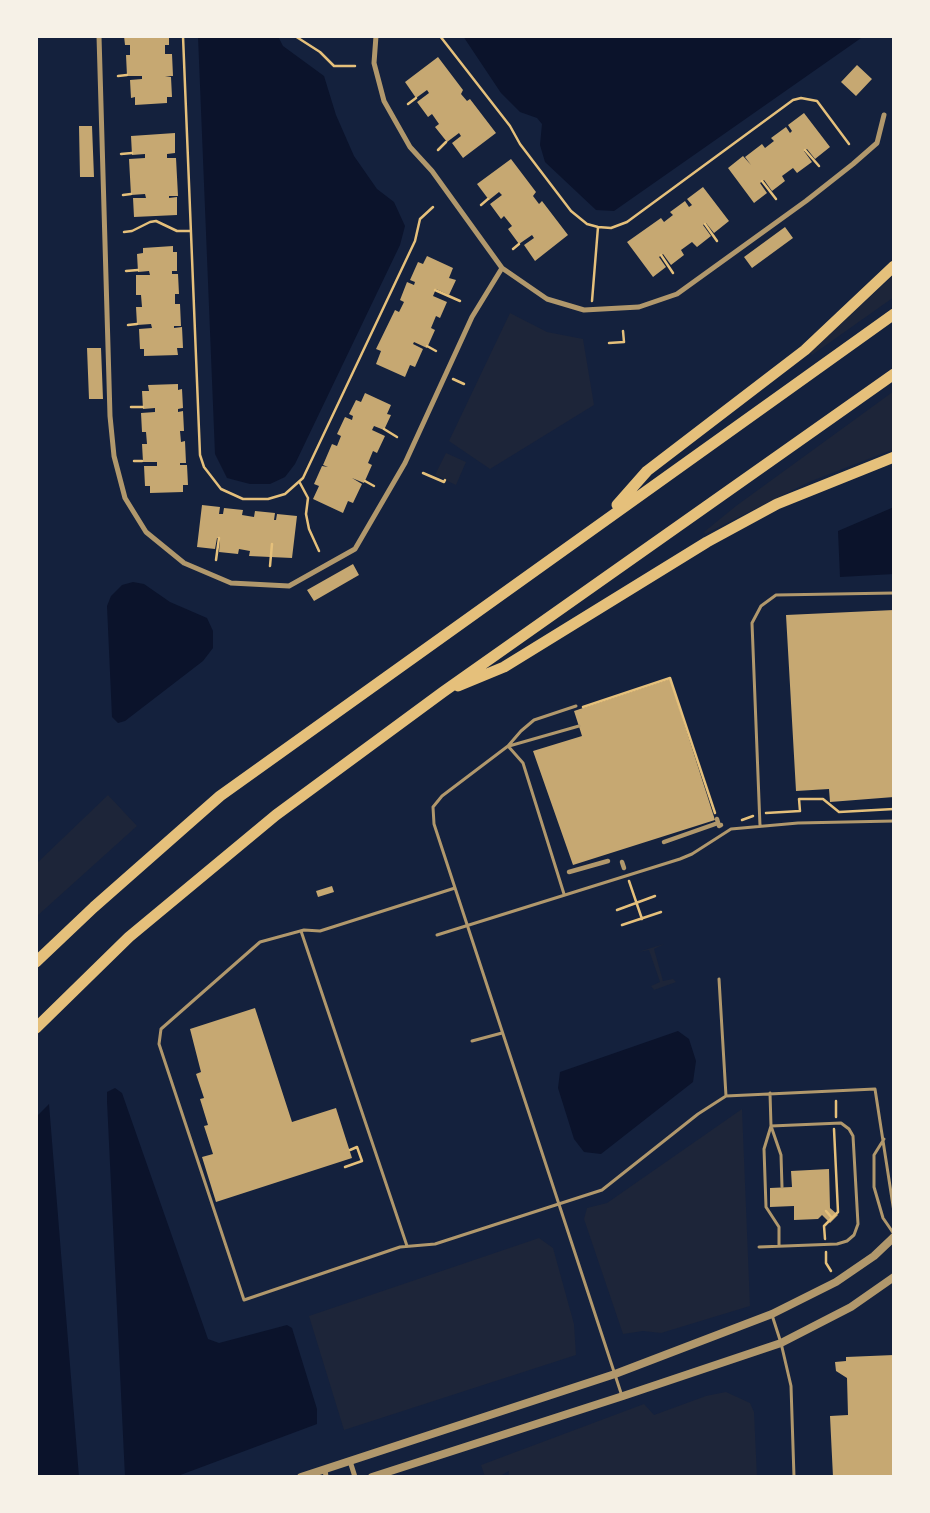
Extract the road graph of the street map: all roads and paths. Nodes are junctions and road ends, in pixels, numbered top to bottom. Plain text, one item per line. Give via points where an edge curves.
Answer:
1 (99, 36) edge
2 (183, 36) edge
3 (295, 36) edge
4 (376, 36) edge
5 (440, 36) edge
6 (355, 66) dead end
7 (127, 75) dead end
8 (118, 76) dead end
9 (416, 98) dead end
10 (408, 104) dead end
11 (884, 115) dead end
12 (446, 142) dead end
13 (849, 144) dead end
14 (438, 150) dead end
15 (806, 150) dead end
16 (132, 153) dead end
17 (121, 154) dead end
18 (819, 166) dead end
19 (762, 181) dead end
20 (131, 194) dead end
21 (123, 195) dead end
22 (488, 199) dead end
23 (776, 199) dead end
24 (480, 205) dead end
25 (433, 207) dead end
26 (705, 224) dead end
27 (598, 227) junction
28 (191, 231) junction
29 (124, 232) dead end
30 (717, 241) dead end
31 (519, 244) dead end
32 (513, 249) dead end
33 (661, 255) dead end
34 (894, 266) edge
35 (502, 268) junction
36 (138, 270) dead end
37 (126, 271) dead end
38 (674, 273) dead end
39 (435, 290) dead end
40 (460, 301) dead end
41 (591, 305) dead end
42 (894, 314) edge
43 (137, 324) dead end
44 (128, 325) dead end
45 (623, 331) dead end
46 (610, 343) dead end
47 (427, 346) dead end
48 (436, 351) dead end
49 (894, 374) edge
50 (453, 379) dead end
51 (464, 384) dead end
52 (131, 407) dead end
53 (143, 407) dead end
54 (384, 429) dead end
55 (397, 436) dead end
56 (894, 457) edge
57 (134, 461) dead end
58 (142, 461) dead end
59 (424, 473) dead end
60 (445, 480) dead end
61 (365, 481) dead end
62 (300, 482) junction
63 (374, 486) dead end
64 (601, 524) junction
65 (219, 538) dead end
66 (272, 544) dead end
67 (319, 551) dead end
68 (216, 560) dead end
69 (270, 566) dead end
70 (894, 593) edge
71 (443, 692) junction
72 (576, 706) joint
73 (579, 726) dead end
74 (508, 746) junction
75 (894, 809) edge
76 (771, 811) dead end
77 (894, 821) edge
78 (719, 822) joint
79 (760, 826) junction
80 (664, 842) dead end
81 (608, 861) dead end
82 (622, 862) dead end
83 (624, 868) dead end
84 (569, 872) dead end
85 (626, 875) junction
86 (455, 888) junction
87 (564, 894) junction
88 (655, 896) dead end
89 (636, 902) junction
90 (617, 910) dead end
91 (660, 912) dead end
92 (642, 919) junction
93 (467, 926) junction
94 (622, 926) dead end
95 (301, 931) junction
96 (437, 935) dead end
97 (36, 962) edge
98 (719, 979) dead end
99 (36, 1028) edge
100 (502, 1033) junction
101 (472, 1041) dead end
102 (770, 1093) junction
103 (726, 1096) junction
104 (836, 1100) dead end
105 (836, 1123) junction
106 (771, 1126) junction
107 (884, 1139) junction
108 (350, 1150) dead end
109 (345, 1167) dead end
110 (782, 1187) dead end
111 (559, 1204) junction
112 (826, 1211) dead end
113 (894, 1212) edge
114 (832, 1218) junction
115 (894, 1235) edge
116 (825, 1245) junction
117 (406, 1246) junction
118 (779, 1246) junction
119 (759, 1247) dead end
120 (831, 1271) dead end
121 (894, 1277) edge
122 (772, 1314) junction
123 (781, 1343) junction
124 (615, 1374) junction
125 (623, 1396) junction
126 (350, 1461) junction
127 (326, 1473) edge
128 (301, 1477) edge
129 (355, 1477) edge
130 (372, 1477) edge
131 (794, 1477) edge

1 - 35 street via 110,416 114,456 125,498 146,532 184,563 231,583 289,586 355,549 404,462 472,317
2 - 28 path
3 - 6 path via 320,52 334,66
4 - 35 street via 374,63 384,101 410,147 432,171
5 - 27 path via 571,211 587,224
7 - 8 path
9 - 10 path
11 - 35 street via 877,144 806,201 677,294 639,307 584,310 547,299
12 - 14 path
13 - 27 path via 817,101 793,100 634,218 619,227
15 - 18 path
16 - 17 path
19 - 23 path
20 - 21 path
22 - 24 path
25 - 62 path via 420,219 414,241
26 - 30 path
27 - 41 path
28 - 29 path via 177,231 156,221 132,232
28 - 62 path via 200,455 204,467 221,488 243,499 268,499 285,494
31 - 32 path
33 - 38 path
34 - 64 highway via 805,350 647,471
36 - 37 path
39 - 40 path
42 - 64 highway
43 - 44 path
45 - 46 path via 624,342
47 - 48 path
49 - 71 highway
50 - 51 path
52 - 53 path
54 - 55 path
56 - 71 highway via 777,504 707,542 504,667
57 - 58 path
59 - 60 path
61 - 63 path
62 - 67 path via 308,498 308,530
64 - 97 highway via 220,796 94,906
65 - 68 path
66 - 69 path
70 - 79 lane via 776,596 761,606 752,623
71 - 99 highway via 276,815 129,937
72 - 74 lane via 534,720
72 - 78 path via 582,707 670,678
73 - 74 lane
74 - 86 lane via 442,796 433,807 434,824
74 - 87 lane via 523,763
75 - 76 path via 839,812 823,799 799,799 800,811
77 - 79 lane
78 - 80 street
79 - 85 lane via 731,829 692,854
81 - 84 street
82 - 83 street
85 - 87 lane
85 - 89 path
86 - 93 lane
86 - 95 lane via 320,931
87 - 93 lane
88 - 89 path
89 - 90 path
89 - 92 path
91 - 92 path
92 - 94 path
93 - 96 lane
93 - 100 lane
95 - 117 lane
95 - 117 lane via 260,942 161,1029 159,1044 244,1300
98 - 103 lane
100 - 101 lane
100 - 111 lane
102 - 103 lane
102 - 106 lane
102 - 107 lane via 875,1090
103 - 111 lane via 698,1114 602,1190
104 - 105 path
105 - 106 lane
105 - 114 path via 838,1212
105 - 116 lane via 841,1122 853,1136 858,1224 854,1235 847,1241
106 - 110 lane via 781,1155
106 - 118 lane via 764,1149 766,1207 779,1227
107 - 113 lane
107 - 115 lane via 874,1155 874,1187 883,1218
108 - 109 path via 357,1147 362,1161
111 - 117 lane via 435,1244
111 - 124 lane
112 - 114 path
114 - 116 path via 824,1226
115 - 122 street via 874,1256 836,1282
116 - 118 lane
116 - 120 path via 826,1263
118 - 119 lane
121 - 123 street via 851,1307
122 - 123 lane
122 - 124 street
123 - 125 street
123 - 131 lane via 791,1386
124 - 125 lane
124 - 126 street
125 - 130 street
126 - 127 street
126 - 129 street
127 - 128 street

